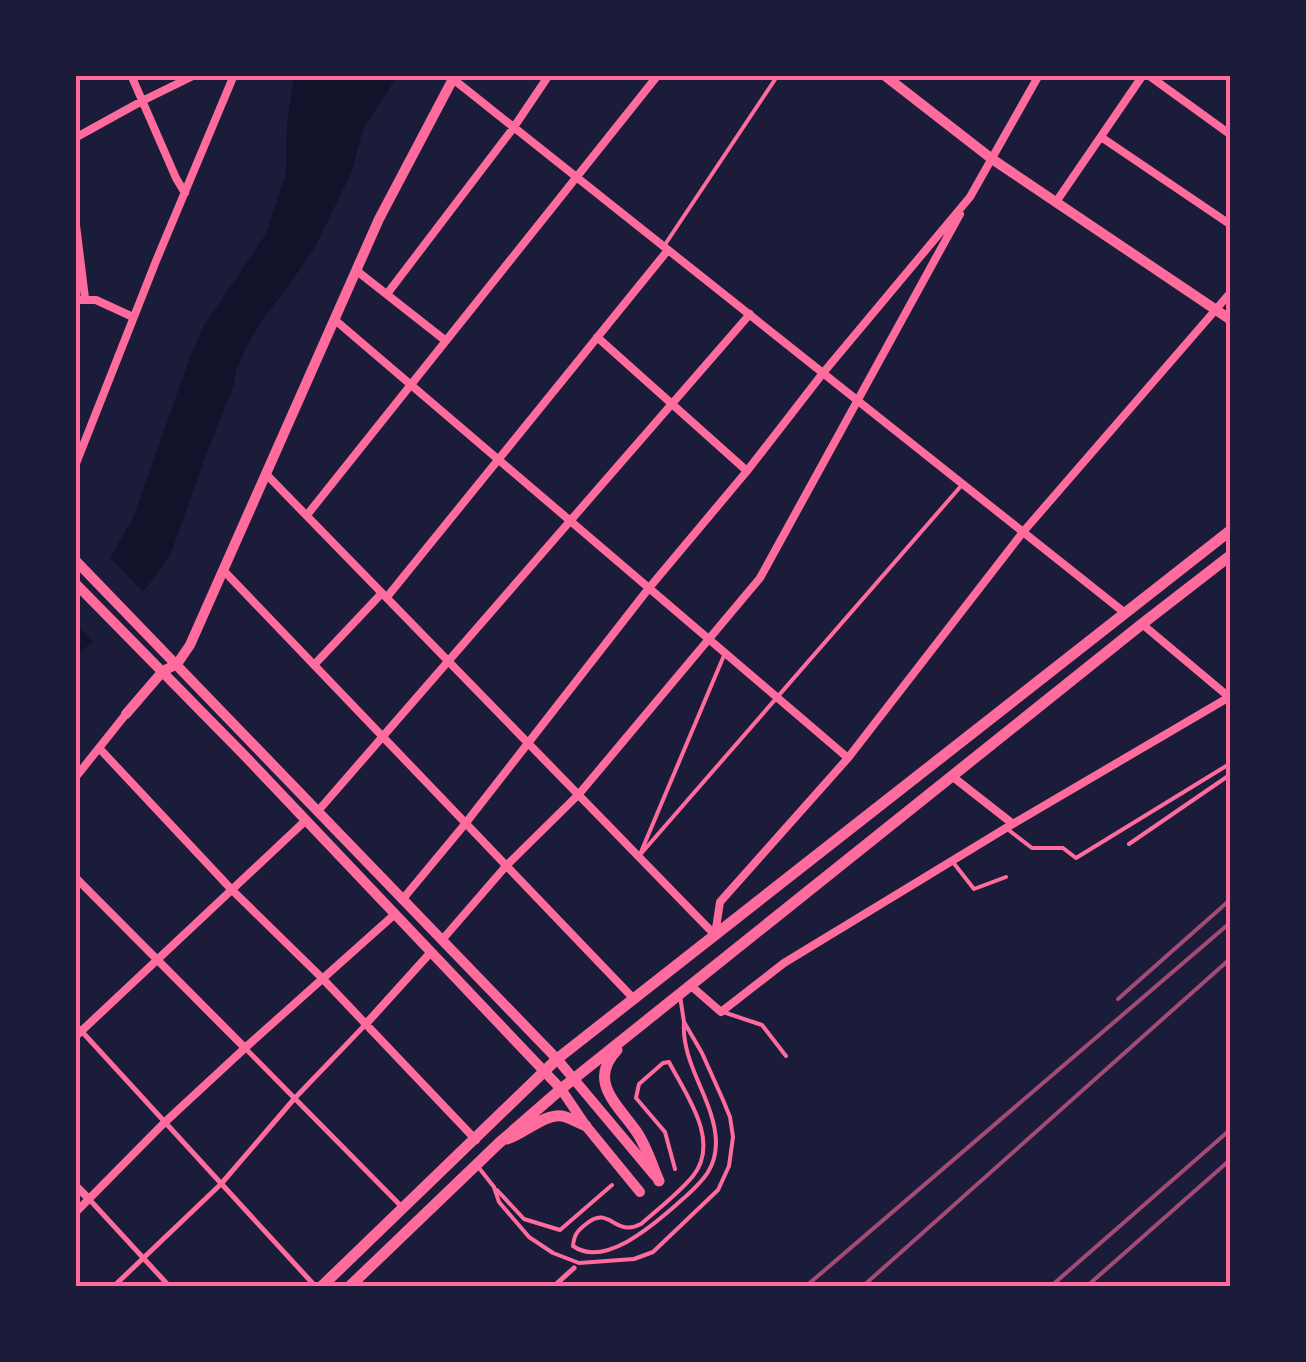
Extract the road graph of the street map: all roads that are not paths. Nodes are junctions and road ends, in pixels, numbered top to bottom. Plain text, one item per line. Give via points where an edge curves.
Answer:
1 (131, 75) edge
2 (195, 75) edge
3 (550, 75) edge
4 (658, 75) edge
5 (778, 75) edge
6 (884, 75) edge
7 (1039, 75) edge
8 (1146, 75) edge
9 (230, 76) edge
10 (454, 77) edge
11 (142, 101) junction
12 (514, 127) junction
13 (1231, 135) edge
14 (1101, 137) junction
15 (75, 138) edge
16 (992, 159) junction
17 (576, 177) junction
18 (185, 193) junction
19 (970, 197) junction
20 (1056, 202) junction
21 (75, 218) edge
22 (1231, 225) edge
23 (666, 248) junction
24 (357, 271) junction
25 (1231, 292) edge
26 (387, 294) junction
27 (80, 299) edge
28 (1217, 310) junction
29 (750, 314) junction
30 (133, 316) junction
31 (335, 320) junction
32 (1231, 320) edge
33 (597, 338) junction
34 (446, 341) junction
35 (823, 372) junction
36 (410, 385) junction
37 (858, 401) junction
38 (672, 404) junction
39 (80, 441) edge
40 (498, 459) junction
41 (75, 466) edge
42 (748, 471) junction
43 (266, 474) junction
44 (963, 484) junction
45 (307, 515) junction
46 (570, 521) junction
47 (1231, 530) edge
48 (1024, 532) junction
49 (1231, 556) edge
50 (75, 560) edge
51 (224, 571) junction
52 (75, 582) edge
53 (649, 588) junction
54 (385, 595) junction
55 (1124, 612) junction
56 (1142, 624) junction
57 (708, 638) junction
58 (726, 653) junction
59 (449, 661) junction
60 (177, 664) junction
61 (314, 665) junction
62 (163, 671) junction
63 (1230, 697) edge
64 (777, 698) junction
65 (126, 714) joint
66 (383, 737) junction
67 (529, 743) junction
68 (99, 748) junction
69 (848, 758) junction
70 (1231, 763) edge
71 (1231, 774) edge
72 (954, 777) junction
73 (75, 778) edge
74 (578, 794) junction
75 (318, 812) junction
76 (305, 821) junction
77 (465, 824) junction
78 (1009, 826) junction
79 (1129, 844) dead end
80 (639, 856) junction
81 (952, 861) junction
82 (506, 866) junction
83 (1006, 876) dead end
84 (75, 878) edge
85 (232, 890) junction
86 (402, 900) junction
87 (394, 914) junction
88 (715, 936) junction
89 (442, 940) junction
90 (431, 952) junction
91 (156, 961) junction
92 (322, 978) junction
93 (685, 989) junction
94 (634, 999) junction
95 (721, 1012) junction
96 (648, 1018) junction
97 (684, 1022) junction
98 (365, 1024) junction
99 (77, 1031) edge
100 (245, 1048) junction
101 (786, 1056) dead end
102 (557, 1060) junction
103 (544, 1070) junction
104 (574, 1079) junction
105 (562, 1089) junction
106 (294, 1099) junction
107 (164, 1124) junction
108 (586, 1126) junction
109 (476, 1140) junction
110 (499, 1142) junction
111 (476, 1164) junction
112 (675, 1168) dead end
113 (659, 1181) joint
114 (221, 1184) junction
115 (75, 1185) edge
116 (612, 1185) dead end
117 (494, 1187) junction
118 (640, 1192) dead end
119 (89, 1199) junction
120 (404, 1210) junction
121 (75, 1213) edge
122 (143, 1257) junction
123 (574, 1268) dead end
124 (113, 1287) edge
125 (170, 1287) edge
126 (319, 1287) edge
127 (349, 1287) edge
128 (553, 1287) edge

1 - 11 street
2 - 11 street
3 - 12 street
4 - 17 street
5 - 23 lane
6 - 16 main road
7 - 16 street
8 - 13 street
8 - 14 street
9 - 18 street
10 - 12 street
10 - 24 main road
11 - 15 street
11 - 18 street
12 - 17 street
12 - 26 street
14 - 20 street
14 - 22 street
16 - 19 street
16 - 20 main road
17 - 23 street
17 - 34 street
18 - 30 street
19 - 35 street
19 - 37 street
20 - 28 main road
21 - 27 street
23 - 29 street
23 - 33 street
24 - 26 street
24 - 31 main road
25 - 28 street
26 - 34 street
27 - 30 street
28 - 32 main road
28 - 48 street
29 - 35 street
29 - 38 street
30 - 39 street
31 - 36 street
31 - 43 main road
33 - 38 street
33 - 40 street
34 - 36 street
35 - 37 street
35 - 42 street
36 - 40 street
36 - 45 street
37 - 44 street
37 - 57 street via 760,578
38 - 42 street
38 - 46 street
39 - 41 street
40 - 46 street
40 - 54 street
42 - 53 street
43 - 45 street
43 - 51 main road
44 - 48 street
44 - 64 lane
45 - 54 street
46 - 53 street
46 - 59 street
47 - 55 main road
48 - 55 street
48 - 69 street
49 - 56 main road
50 - 60 main road
51 - 60 main road
51 - 61 street
52 - 62 main road
53 - 57 street
53 - 67 street
54 - 59 street
54 - 61 street
55 - 88 main road
56 - 63 street
56 - 72 main road
57 - 58 street
57 - 74 street
58 - 64 street
58 - 80 lane
59 - 66 street
59 - 67 street
60 - 62 main road
60 - 75 main road
61 - 66 street
62 - 65 main road
62 - 76 main road
63 - 78 street
64 - 69 street
64 - 80 lane
65 - 68 street
66 - 75 street
66 - 77 street
67 - 74 street
67 - 77 street
68 - 73 street
68 - 85 street
69 - 88 street via 720,902
70 - 78 lane via 1076,858 1063,848 1032,848
71 - 79 lane
72 - 78 street
72 - 93 main road
74 - 80 street
74 - 82 street
75 - 86 main road
76 - 85 street
76 - 87 main road
77 - 82 street
77 - 86 street
78 - 81 street
80 - 88 street
81 - 83 lane via 974,890
81 - 95 street via 784,963
82 - 89 street
82 - 94 street
84 - 91 street
85 - 91 street
85 - 92 street
86 - 89 main road
87 - 90 main road
87 - 92 street
88 - 94 main road
89 - 102 main road
90 - 98 street
90 - 103 main road
91 - 99 street
91 - 100 street
92 - 98 street
92 - 100 street
93 - 95 street
93 - 96 main road
93 - 97 lane
94 - 102 main road
95 - 101 lane via 762,1025
96 - 104 main road
96 - 113 main road via 610,1058 606,1089 638,1133
97 - 112 lane via 682,1040 716,1141 714,1161 646,1232 594,1253 573,1246 578,1230 595,1216 620,1228 640,1224 704,1158 699,1122 670,1062 639,1084 636,1098 665,1132
97 - 117 lane via 730,1116 729,1166 718,1190 653,1252 579,1263 552,1253 499,1202
98 - 106 street
98 - 109 street
99 - 107 street
100 - 106 street
100 - 107 street
102 - 103 main road
102 - 104 main road
103 - 105 main road
103 - 109 main road
104 - 105 main road
104 - 113 main road
105 - 108 main road
105 - 110 main road
106 - 114 street
106 - 120 street
107 - 114 street
107 - 119 street
108 - 110 main road via 548,1116
108 - 118 main road
109 - 120 main road
110 - 111 main road
111 - 117 lane
111 - 127 main road
114 - 122 street
114 - 126 street
115 - 119 street
116 - 117 lane via 560,1230 524,1219
119 - 121 street
119 - 122 street
120 - 126 main road
122 - 124 street
122 - 125 street
123 - 128 street

